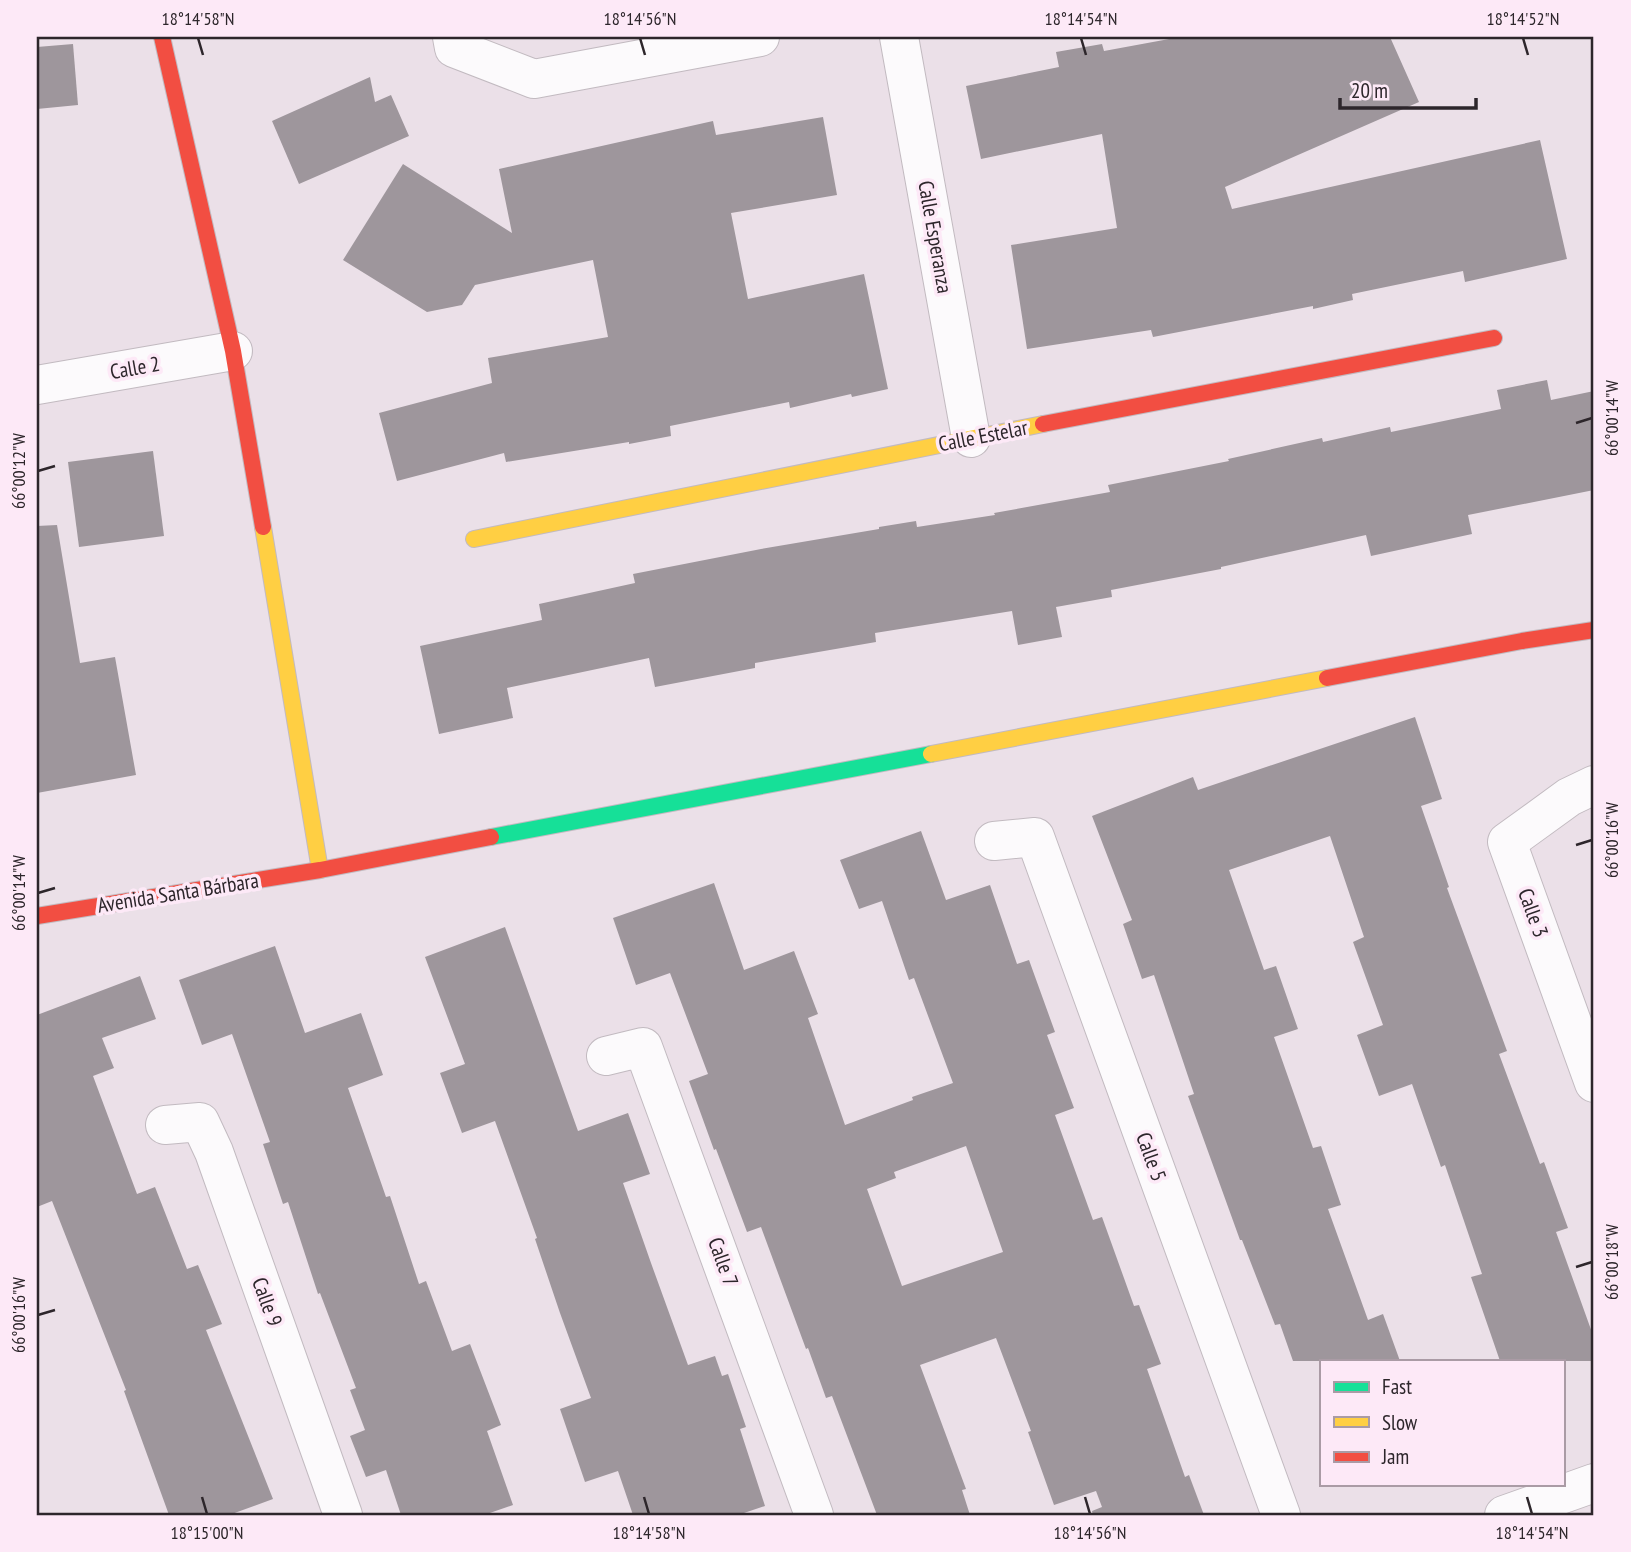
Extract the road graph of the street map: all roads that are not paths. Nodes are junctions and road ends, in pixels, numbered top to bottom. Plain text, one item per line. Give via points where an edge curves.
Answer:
1 (162, 37) edge
2 (452, 37) edge
3 (760, 37) edge
4 (899, 37) edge
5 (1494, 338) dead end
6 (233, 351) junction
7 (37, 385) edge
8 (971, 438) junction
9 (474, 539) dead end
10 (1594, 631) edge
11 (1594, 785) edge
12 (994, 841) dead end
13 (320, 870) junction
14 (37, 916) edge
15 (606, 1056) dead end
16 (1594, 1083) edge
17 (165, 1125) dead end
18 (1594, 1483) edge
19 (343, 1515) edge
20 (814, 1515) edge
21 (1281, 1515) edge
22 (1504, 1515) edge

1 - 6 street
2 - 3 street via 454,48 534,79
4 - 8 street, Calle Esperanza
5 - 8 street, Calle Estelar
6 - 7 street, Calle 2
6 - 13 street
8 - 9 street, Calle Estelar
10 - 13 street, Avenida Santa Bárbara
11 - 16 street, Calle 3 via 1569,797 1507,842
12 - 21 street, Calle 5 via 1035,836
13 - 14 street, Avenida Santa Bárbara
15 - 20 street, Calle 7 via 643,1047
17 - 19 street, Calle 9 via 200,1122 214,1152
18 - 22 street

